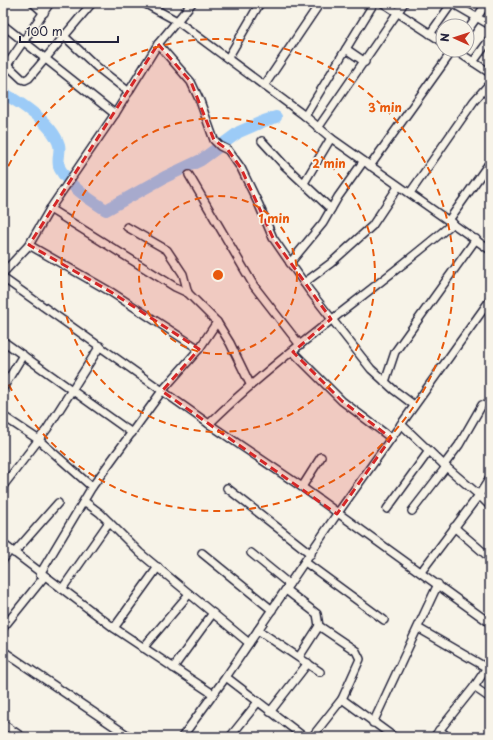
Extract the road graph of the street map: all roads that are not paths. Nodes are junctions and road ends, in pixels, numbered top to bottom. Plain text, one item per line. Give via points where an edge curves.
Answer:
1 (33, 3) edge
2 (50, 3) edge
3 (92, 3) edge
4 (145, 3) edge
5 (192, 3) edge
6 (260, 3) edge
7 (320, 3) edge
8 (374, 3) edge
9 (383, 3) edge
10 (404, 3) edge
11 (452, 3) edge
12 (487, 3) edge
13 (44, 13) junction
14 (398, 13) junction
15 (477, 17) junction
16 (176, 20) junction
17 (475, 20) edge
18 (3, 25) edge
19 (490, 25) edge
20 (430, 34) junction
21 (65, 37) junction
22 (435, 37) edge
23 (490, 39) edge
24 (25, 41) junction
25 (158, 44) junction
26 (346, 49) junction
27 (228, 58) junction
28 (448, 58) edge
29 (467, 58) edge
30 (47, 59) junction
31 (365, 62) junction
32 (473, 62) junction
33 (5, 63) edge
34 (490, 73) edge
35 (490, 83) edge
36 (264, 86) junction
37 (129, 92) junction
38 (115, 114) junction
39 (305, 116) junction
40 (318, 128) junction
41 (331, 138) junction
42 (262, 141) dead end
43 (490, 162) edge
44 (366, 164) junction
45 (188, 175) dead end
46 (304, 183) junction
47 (398, 187) junction
48 (410, 193) junction
49 (50, 209) junction
50 (331, 209) junction
51 (451, 221) junction
52 (127, 227) dead end
53 (476, 239) junction
54 (29, 245) junction
55 (490, 250) edge
56 (290, 263) junction
57 (3, 273) edge
58 (3, 278) edge
59 (304, 283) junction
60 (188, 293) junction
61 (490, 300) edge
62 (331, 319) junction
63 (217, 322) junction
64 (3, 341) edge
65 (300, 345) junction
66 (100, 346) junction
67 (199, 349) junction
68 (293, 352) junction
69 (24, 355) junction
70 (385, 382) junction
71 (250, 384) junction
72 (3, 388) edge
73 (72, 390) junction
74 (162, 391) junction
75 (414, 404) junction
76 (482, 405) dead end
77 (3, 416) edge
78 (209, 424) junction
79 (401, 424) junction
80 (132, 433) junction
81 (391, 438) junction
82 (39, 440) junction
83 (429, 451) junction
84 (321, 457) dead end
85 (445, 466) junction
86 (490, 478) edge
87 (3, 486) edge
88 (92, 487) junction
89 (302, 487) junction
90 (227, 488) dead end
91 (479, 495) junction
92 (84, 501) junction
93 (58, 502) dead end
94 (490, 506) edge
95 (387, 509) dead end
96 (412, 511) dead end
97 (337, 514) junction
98 (109, 522) junction
99 (454, 527) junction
100 (3, 544) edge
101 (12, 552) junction
102 (202, 553) dead end
103 (251, 553) dead end
104 (311, 554) junction
105 (490, 558) edge
106 (3, 560) edge
107 (305, 562) junction
108 (158, 567) junction
109 (421, 572) junction
110 (42, 575) junction
111 (438, 584) junction
112 (288, 587) junction
113 (62, 589) junction
114 (189, 594) junction
115 (272, 610) junction
116 (213, 613) junction
117 (384, 620) dead end
118 (490, 623) edge
119 (319, 626) junction
120 (3, 628) edge
121 (114, 628) junction
122 (418, 628) junction
123 (258, 630) junction
124 (249, 643) junction
125 (143, 648) junction
126 (3, 651) edge
127 (299, 657) junction
128 (308, 663) junction
129 (488, 666) edge
130 (173, 668) junction
131 (320, 672) dead end
132 (226, 676) junction
133 (474, 687) junction
134 (213, 694) junction
135 (490, 698) edge
136 (342, 700) junction
137 (258, 702) junction
138 (270, 712) junction
139 (373, 723) junction
140 (3, 724) edge
141 (439, 730) junction
142 (293, 734) edge
143 (22, 737) edge
144 (130, 737) edge
145 (182, 737) edge
146 (230, 737) edge
147 (304, 737) edge
148 (312, 737) edge
149 (394, 737) edge
150 (434, 737) edge
151 (448, 737) edge

1 - 13 street
2 - 13 street
3 - 21 street
4 - 16 street
5 - 16 street
6 - 27 street
7 - 36 street
8 - 26 street
9 - 14 street
10 - 14 street
11 - 15 street
11 - 20 street
12 - 15 street
13 - 24 street
14 - 20 street
14 - 31 street
15 - 17 street
15 - 19 street
16 - 25 street
16 - 27 street
18 - 24 street
20 - 22 street
21 - 30 street
21 - 37 street
23 - 32 street
24 - 30 street
24 - 33 street
25 - 37 street
25 - 56 street via 191,82 214,140 228,150 241,168 273,238
26 - 31 street
26 - 39 street
27 - 36 street
28 - 44 street
29 - 32 street
30 - 33 street via 25,80
30 - 38 street
31 - 40 street
32 - 34 street
35 - 48 street via 474,101
36 - 39 street
37 - 38 street
38 - 49 street
39 - 40 street
40 - 41 street
41 - 44 street
41 - 46 street
42 - 46 street
43 - 51 street
44 - 47 street
44 - 50 street via 338,196
45 - 65 street via 254,286
46 - 50 street
47 - 48 street
47 - 59 street via 372,226 331,263
48 - 51 street
49 - 54 street
49 - 60 street
50 - 56 street via 323,223
51 - 53 street
51 - 62 street via 408,261
52 - 60 street via 167,250 184,274
53 - 55 street
53 - 70 street via 394,352
54 - 57 street
54 - 67 street via 111,292
56 - 59 street
58 - 66 street
59 - 62 street
60 - 63 street
61 - 75 street
62 - 65 street
62 - 70 street
63 - 67 street
63 - 71 street
64 - 69 street
65 - 68 street
66 - 73 street
66 - 74 street
67 - 74 street
68 - 71 street
68 - 81 street via 342,401
69 - 72 street
69 - 73 street
70 - 75 street
71 - 78 street
73 - 80 street
73 - 82 street
74 - 78 street
74 - 80 street
75 - 79 street
76 - 85 street
77 - 82 street
78 - 89 street
79 - 81 street
79 - 83 street
80 - 88 street
81 - 97 street
82 - 87 street
82 - 88 street
83 - 85 street
83 - 95 street
84 - 89 street
85 - 91 street
85 - 96 street
86 - 91 street
88 - 92 street
89 - 97 street
90 - 104 street
91 - 94 street
91 - 99 street
92 - 98 street
92 - 110 street
93 - 101 street
97 - 104 street
97 - 109 street
98 - 108 street
98 - 113 street
99 - 105 street
99 - 109 street
100 - 101 street
101 - 106 street
101 - 110 street
102 - 115 street
103 - 112 street
104 - 107 street
107 - 112 street
107 - 117 street
108 - 114 street
108 - 121 street
109 - 111 street
110 - 113 street
110 - 120 street
111 - 118 street
111 - 122 street
112 - 115 street
112 - 119 street via 317,614
113 - 121 street
114 - 116 street
114 - 125 street
115 - 123 street
116 - 124 street
116 - 130 street
119 - 127 street
119 - 136 street via 356,652 360,659
121 - 125 street
122 - 129 street
122 - 139 street
123 - 124 street
123 - 127 street
124 - 132 street
125 - 130 street
126 - 144 street
127 - 128 street
128 - 131 street
128 - 138 street
129 - 133 street
130 - 134 street
132 - 134 street
132 - 137 street
133 - 135 street
133 - 141 street
134 - 145 street
136 - 139 street
136 - 148 street
137 - 138 street
137 - 146 street
138 - 142 street
139 - 149 street
140 - 143 street
141 - 150 street
141 - 151 street
142 - 147 street

